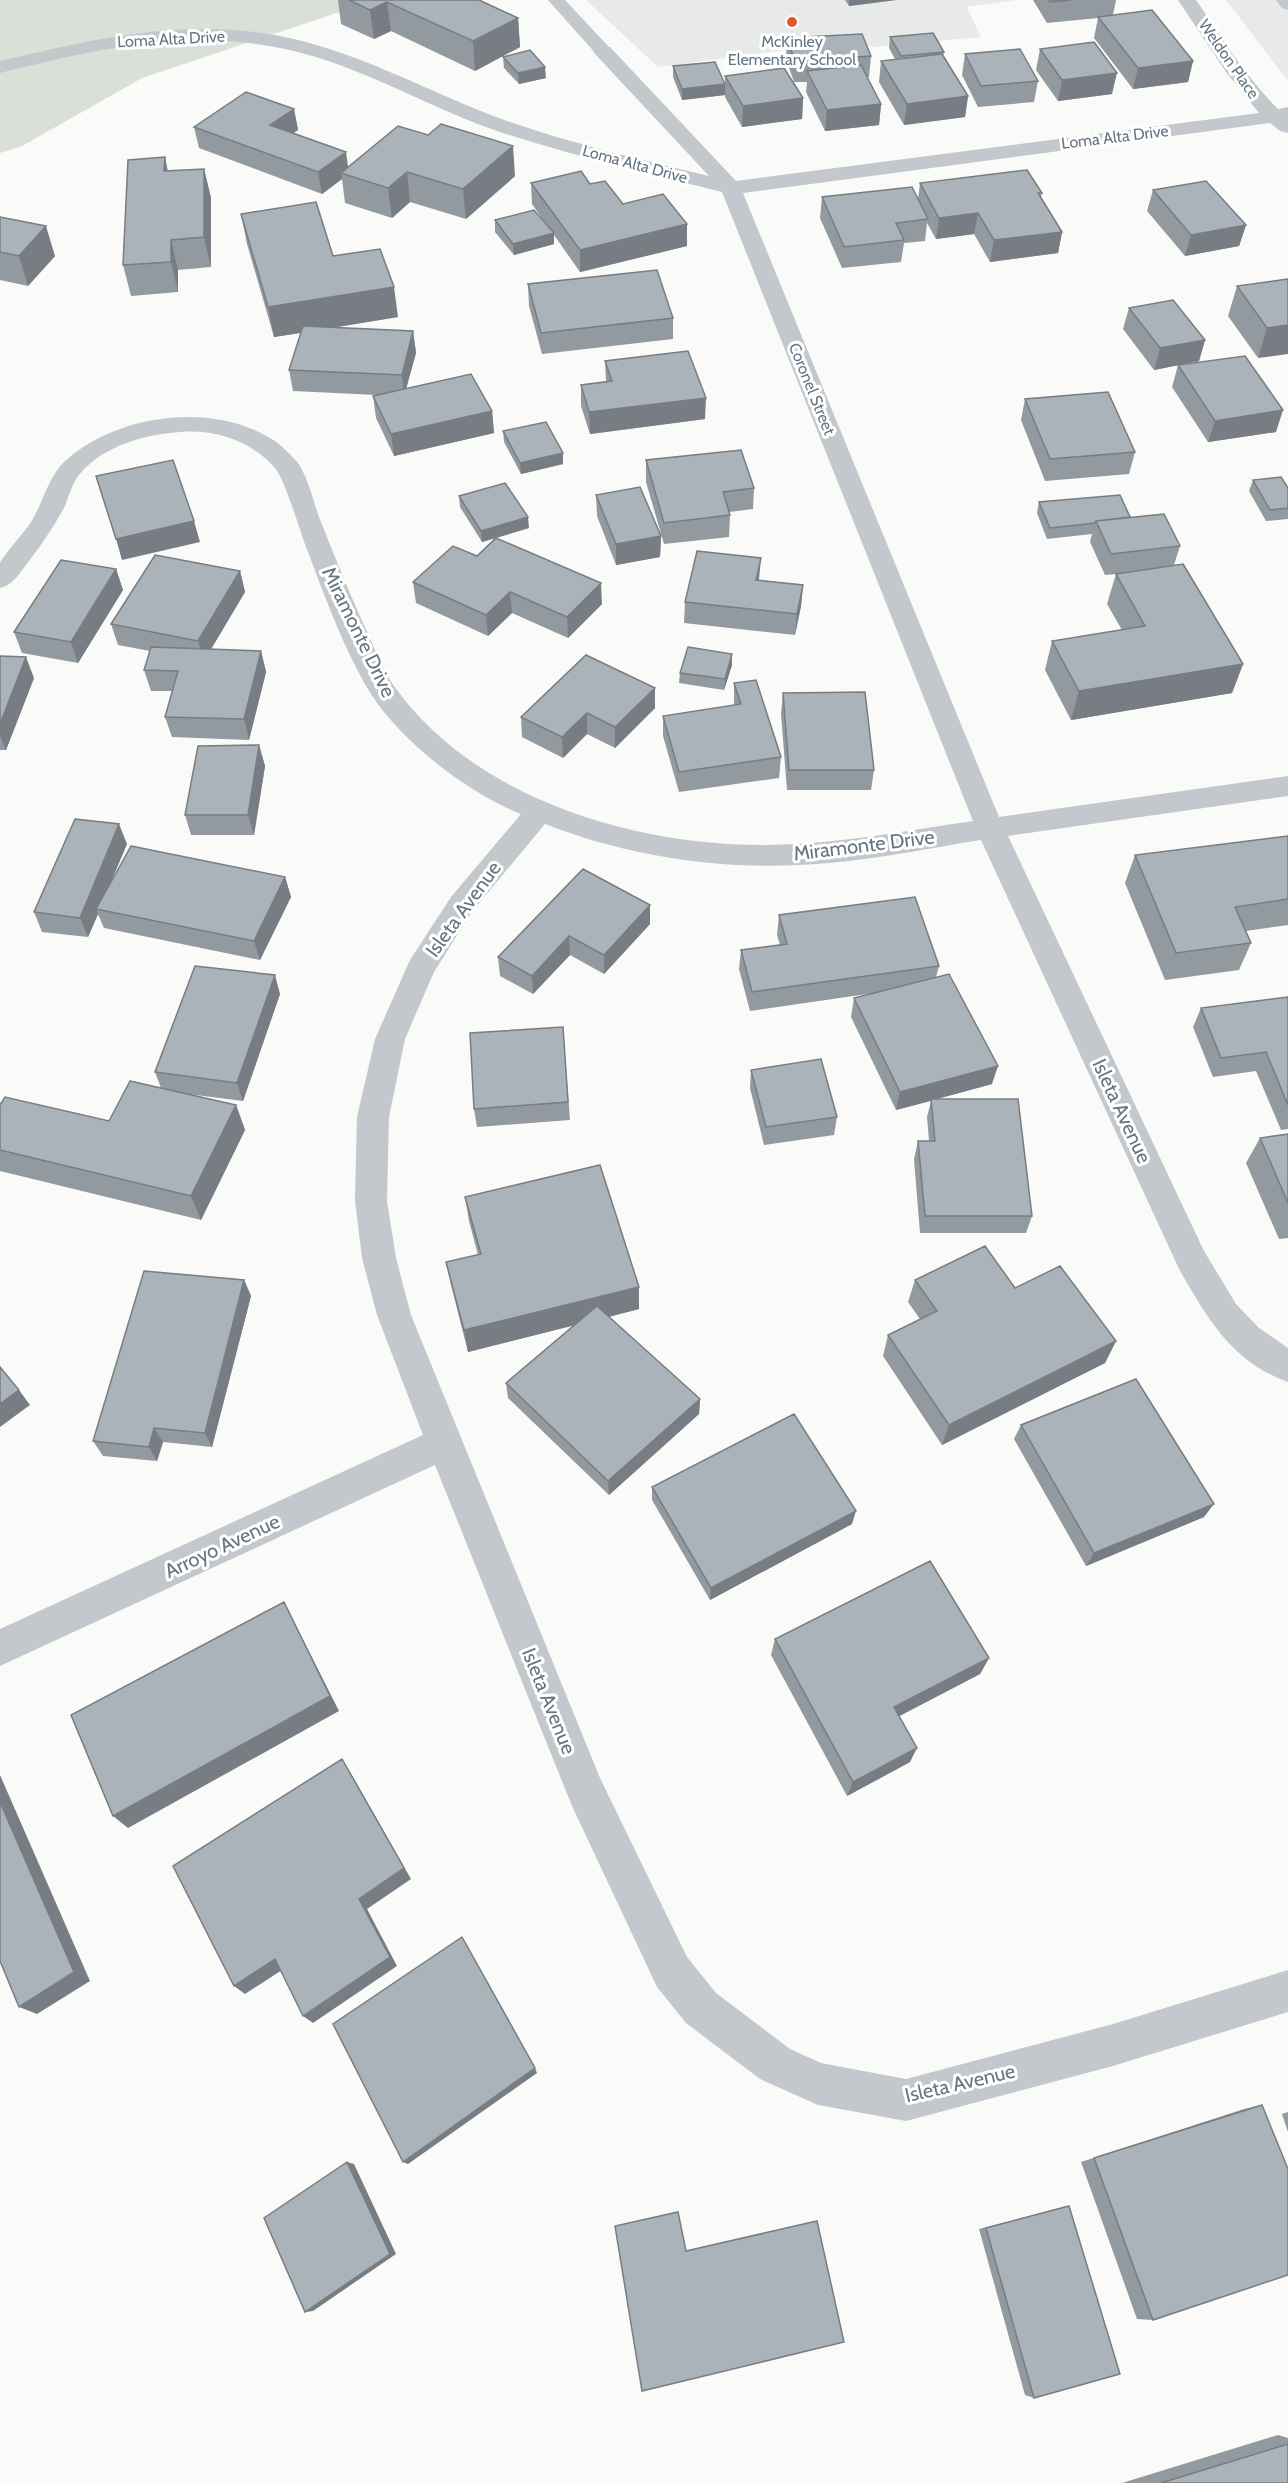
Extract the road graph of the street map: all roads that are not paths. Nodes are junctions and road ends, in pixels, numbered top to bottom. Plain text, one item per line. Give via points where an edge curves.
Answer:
1 (556, 0) edge
2 (1187, 0) edge
3 (1284, 0) edge
4 (1288, 5) edge
5 (603, 51) joint
6 (0, 67) edge
7 (1283, 119) edge
8 (731, 188) junction
9 (0, 580) edge
10 (1288, 786) edge
11 (540, 811) junction
12 (990, 829) junction
13 (1288, 1367) edge
14 (444, 1443) junction
15 (0, 1648) edge
16 (1288, 1991) edge

1 - 5 lane, Coronel Street
2 - 7 street, Weldon Place via 1255,98
3 - 4 lane
5 - 8 street, Coronel Street
6 - 8 street, Loma Alta Drive via 119,40 195,35 270,40 340,57 500,125 598,156
7 - 8 street, Loma Alta Drive
8 - 12 street, Coronel Street
9 - 11 street, Miramonte Drive via 49,512 62,481 90,453 132,433 179,424 246,434 278,454 288,467 344,610 383,692 446,757 489,786
10 - 12 street, Miramonte Drive
11 - 12 street, Miramonte Drive via 608,835 669,848 732,855 827,853
11 - 14 street, Isleta Avenue via 461,905 421,968 390,1039 373,1117 371,1201 379,1258 394,1315
12 - 13 street, Isleta Avenue via 1191,1261 1224,1315 1247,1339
14 - 15 street, Arroyo Avenue
14 - 16 street, Isleta Avenue via 586,1792 672,1972 701,2008 775,2064 818,2084 906,2100 1113,2045

